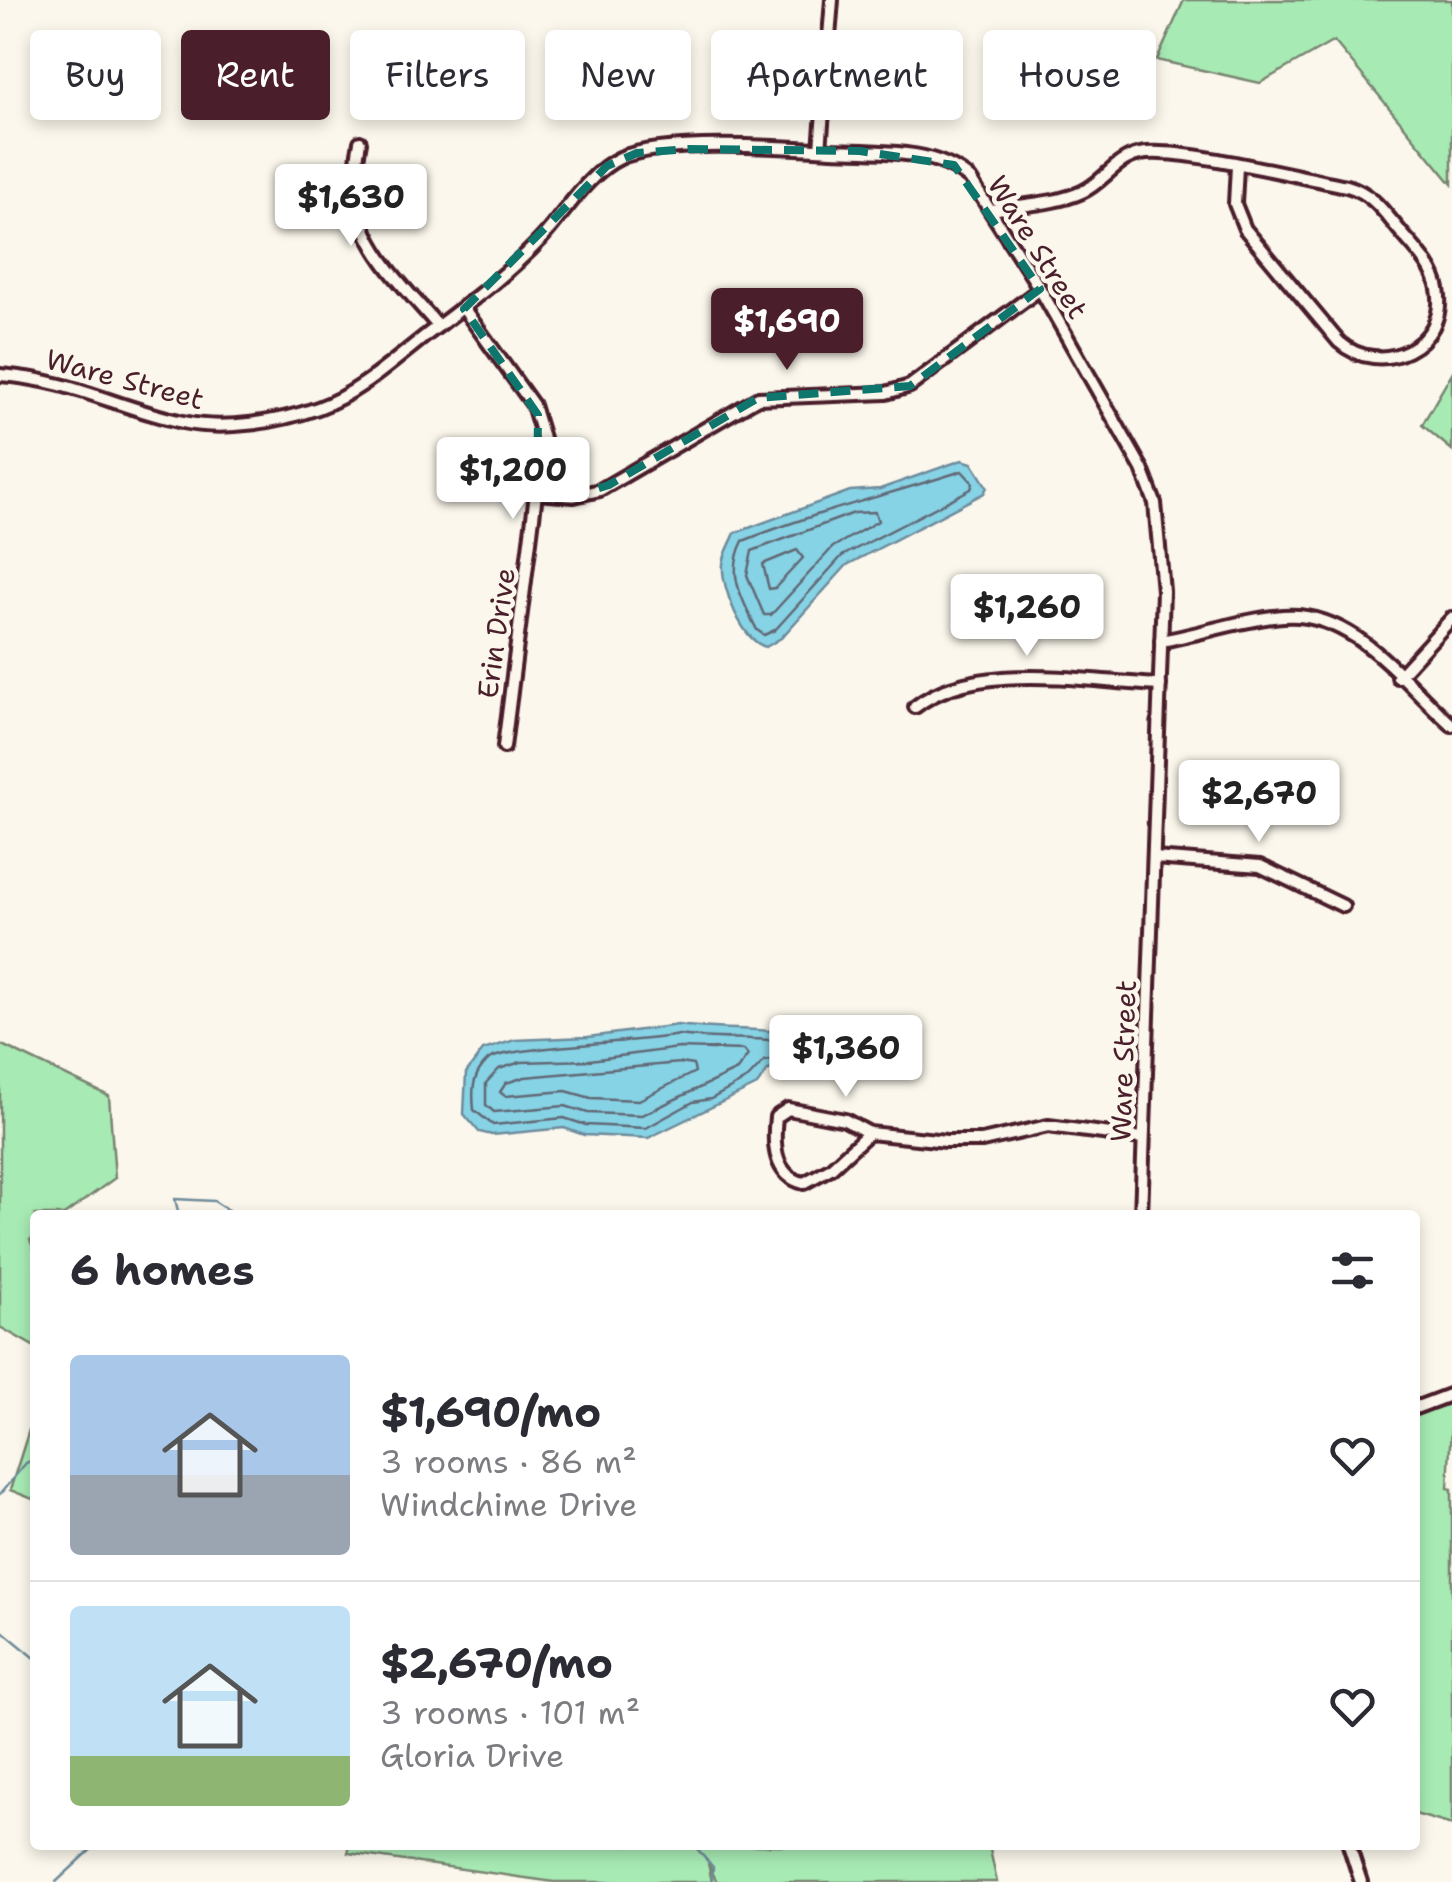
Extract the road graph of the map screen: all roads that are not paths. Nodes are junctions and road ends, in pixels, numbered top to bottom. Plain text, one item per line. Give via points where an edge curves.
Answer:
1 (832, 0) edge
2 (360, 142) dead end
3 (820, 149) junction
4 (1237, 166) junction
5 (990, 210) junction
6 (1040, 289) junction
7 (464, 309) junction
8 (438, 326) junction
9 (0, 375) edge
10 (537, 493) junction
11 (1452, 618) edge
12 (1161, 641) junction
13 (1398, 677) junction
14 (1160, 685) junction
15 (915, 707) dead end
16 (1452, 725) edge
17 (504, 747) dead end
18 (1154, 858) junction
19 (1342, 906) dead end
20 (870, 1133) junction
21 (1142, 1138) junction
22 (1142, 1210) edge
23 (1452, 1394) edge
24 (1420, 1406) edge
25 (1351, 1850) edge
26 (1361, 1882) edge

1 - 3 street
2 - 8 street via 354,182 360,225
3 - 5 street, Ware Street via 954,165
3 - 7 street, Ware Street via 688,148 621,158
4 - 4 street via 1370,196 1435,278 1438,310 1425,338 1383,359 1339,342 1245,230 1235,204
4 - 5 street via 1144,153 1120,162 1078,194
5 - 6 street, Ware Street
6 - 10 street via 902,390 768,395 600,490
6 - 12 street, Ware Street via 1155,503
7 - 8 street, Ware Street
7 - 10 street, Erin Drive via 538,415
8 - 9 street, Ware Street via 347,395 316,409 219,426 184,423 64,383
10 - 17 street, Erin Drive
11 - 13 street
12 - 13 street via 1282,616 1325,619 1354,634
12 - 14 street, Ware Street
13 - 16 street
14 - 15 street via 972,680 934,692
14 - 18 street, Ware Street
18 - 19 street via 1260,866
18 - 21 street, Ware Street
20 - 20 street via 845,1120 788,1109 776,1118 774,1152 788,1174 804,1183
20 - 21 street via 982,1141 1048,1126
21 - 22 street, Ware Street
23 - 24 street
25 - 26 street

